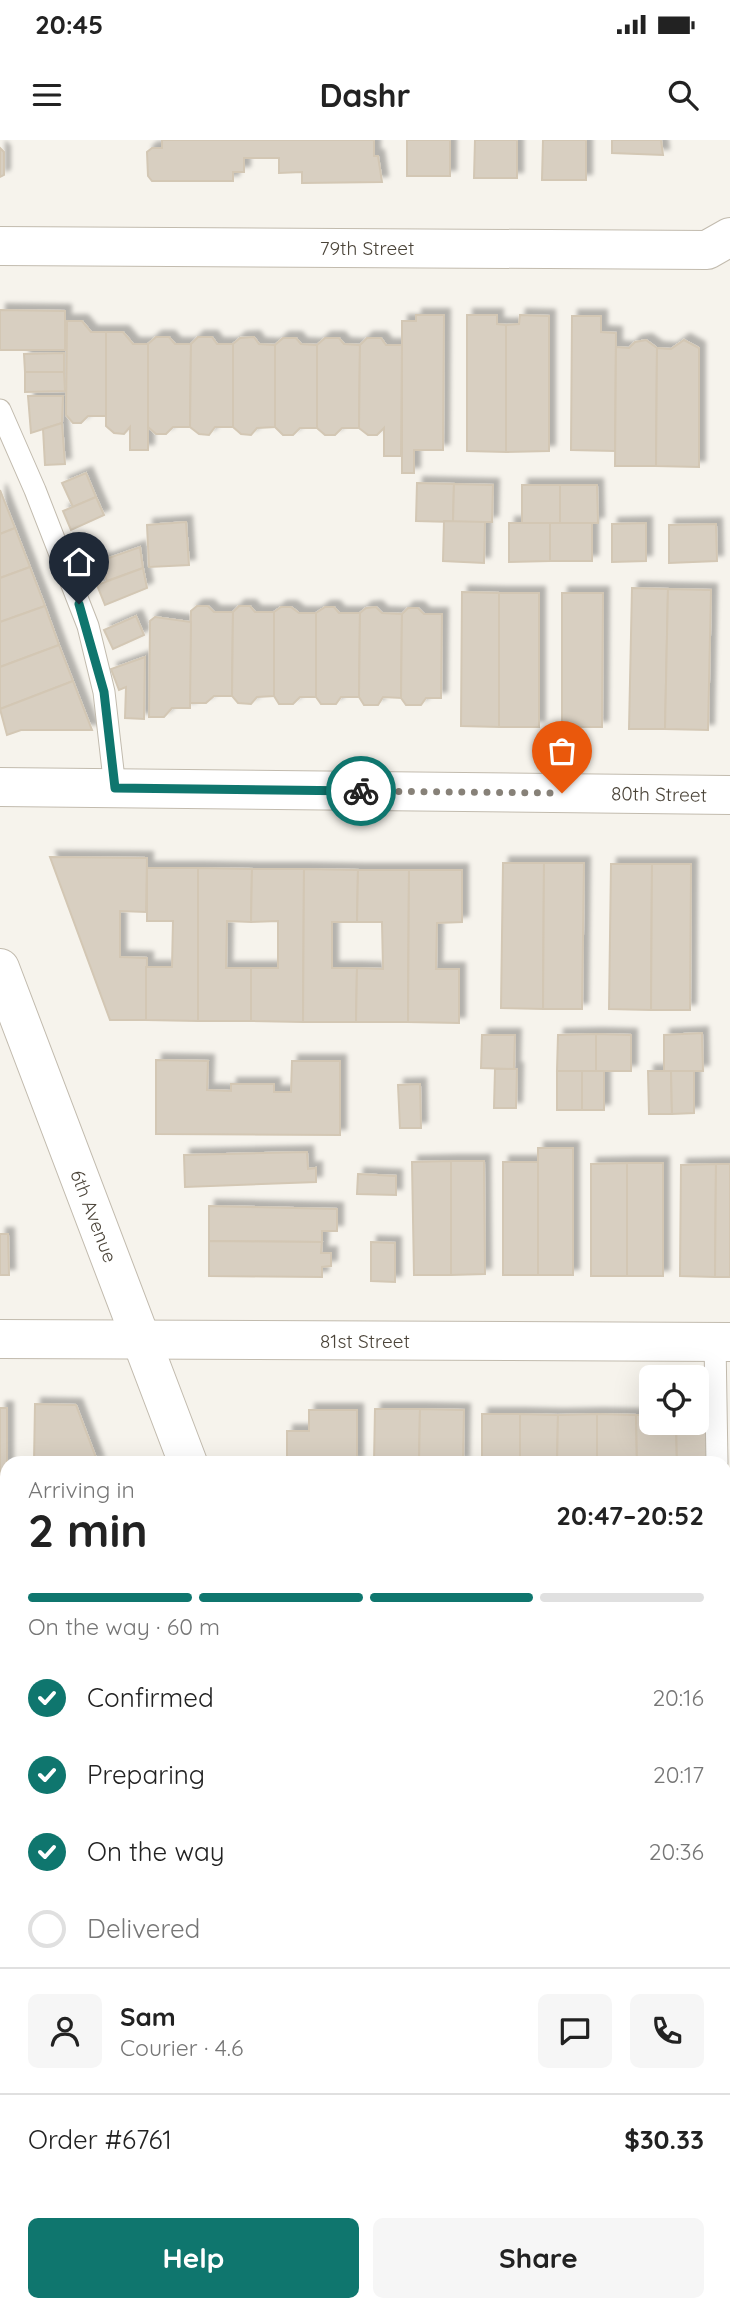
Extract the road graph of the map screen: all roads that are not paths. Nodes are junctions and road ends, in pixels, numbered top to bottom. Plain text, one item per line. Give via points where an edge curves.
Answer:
1 (730, 237) edge
2 (0, 246) edge
3 (0, 410) edge
4 (0, 787) edge
5 (115, 788) junction
6 (730, 795) edge
7 (0, 968) edge
8 (0, 1339) edge
9 (141, 1340) junction
10 (723, 1342) edge
11 (185, 1456) edge
12 (718, 1456) edge

1 - 2 street, 79th Street via 707,250
3 - 5 lane via 88,626 104,692
4 - 5 street, 80th Street
5 - 6 street, 80th Street
7 - 9 street, 6th Avenue
8 - 9 street, 81st Street
9 - 10 street, 81st Street
9 - 11 street, 6th Avenue
10 - 12 lane

